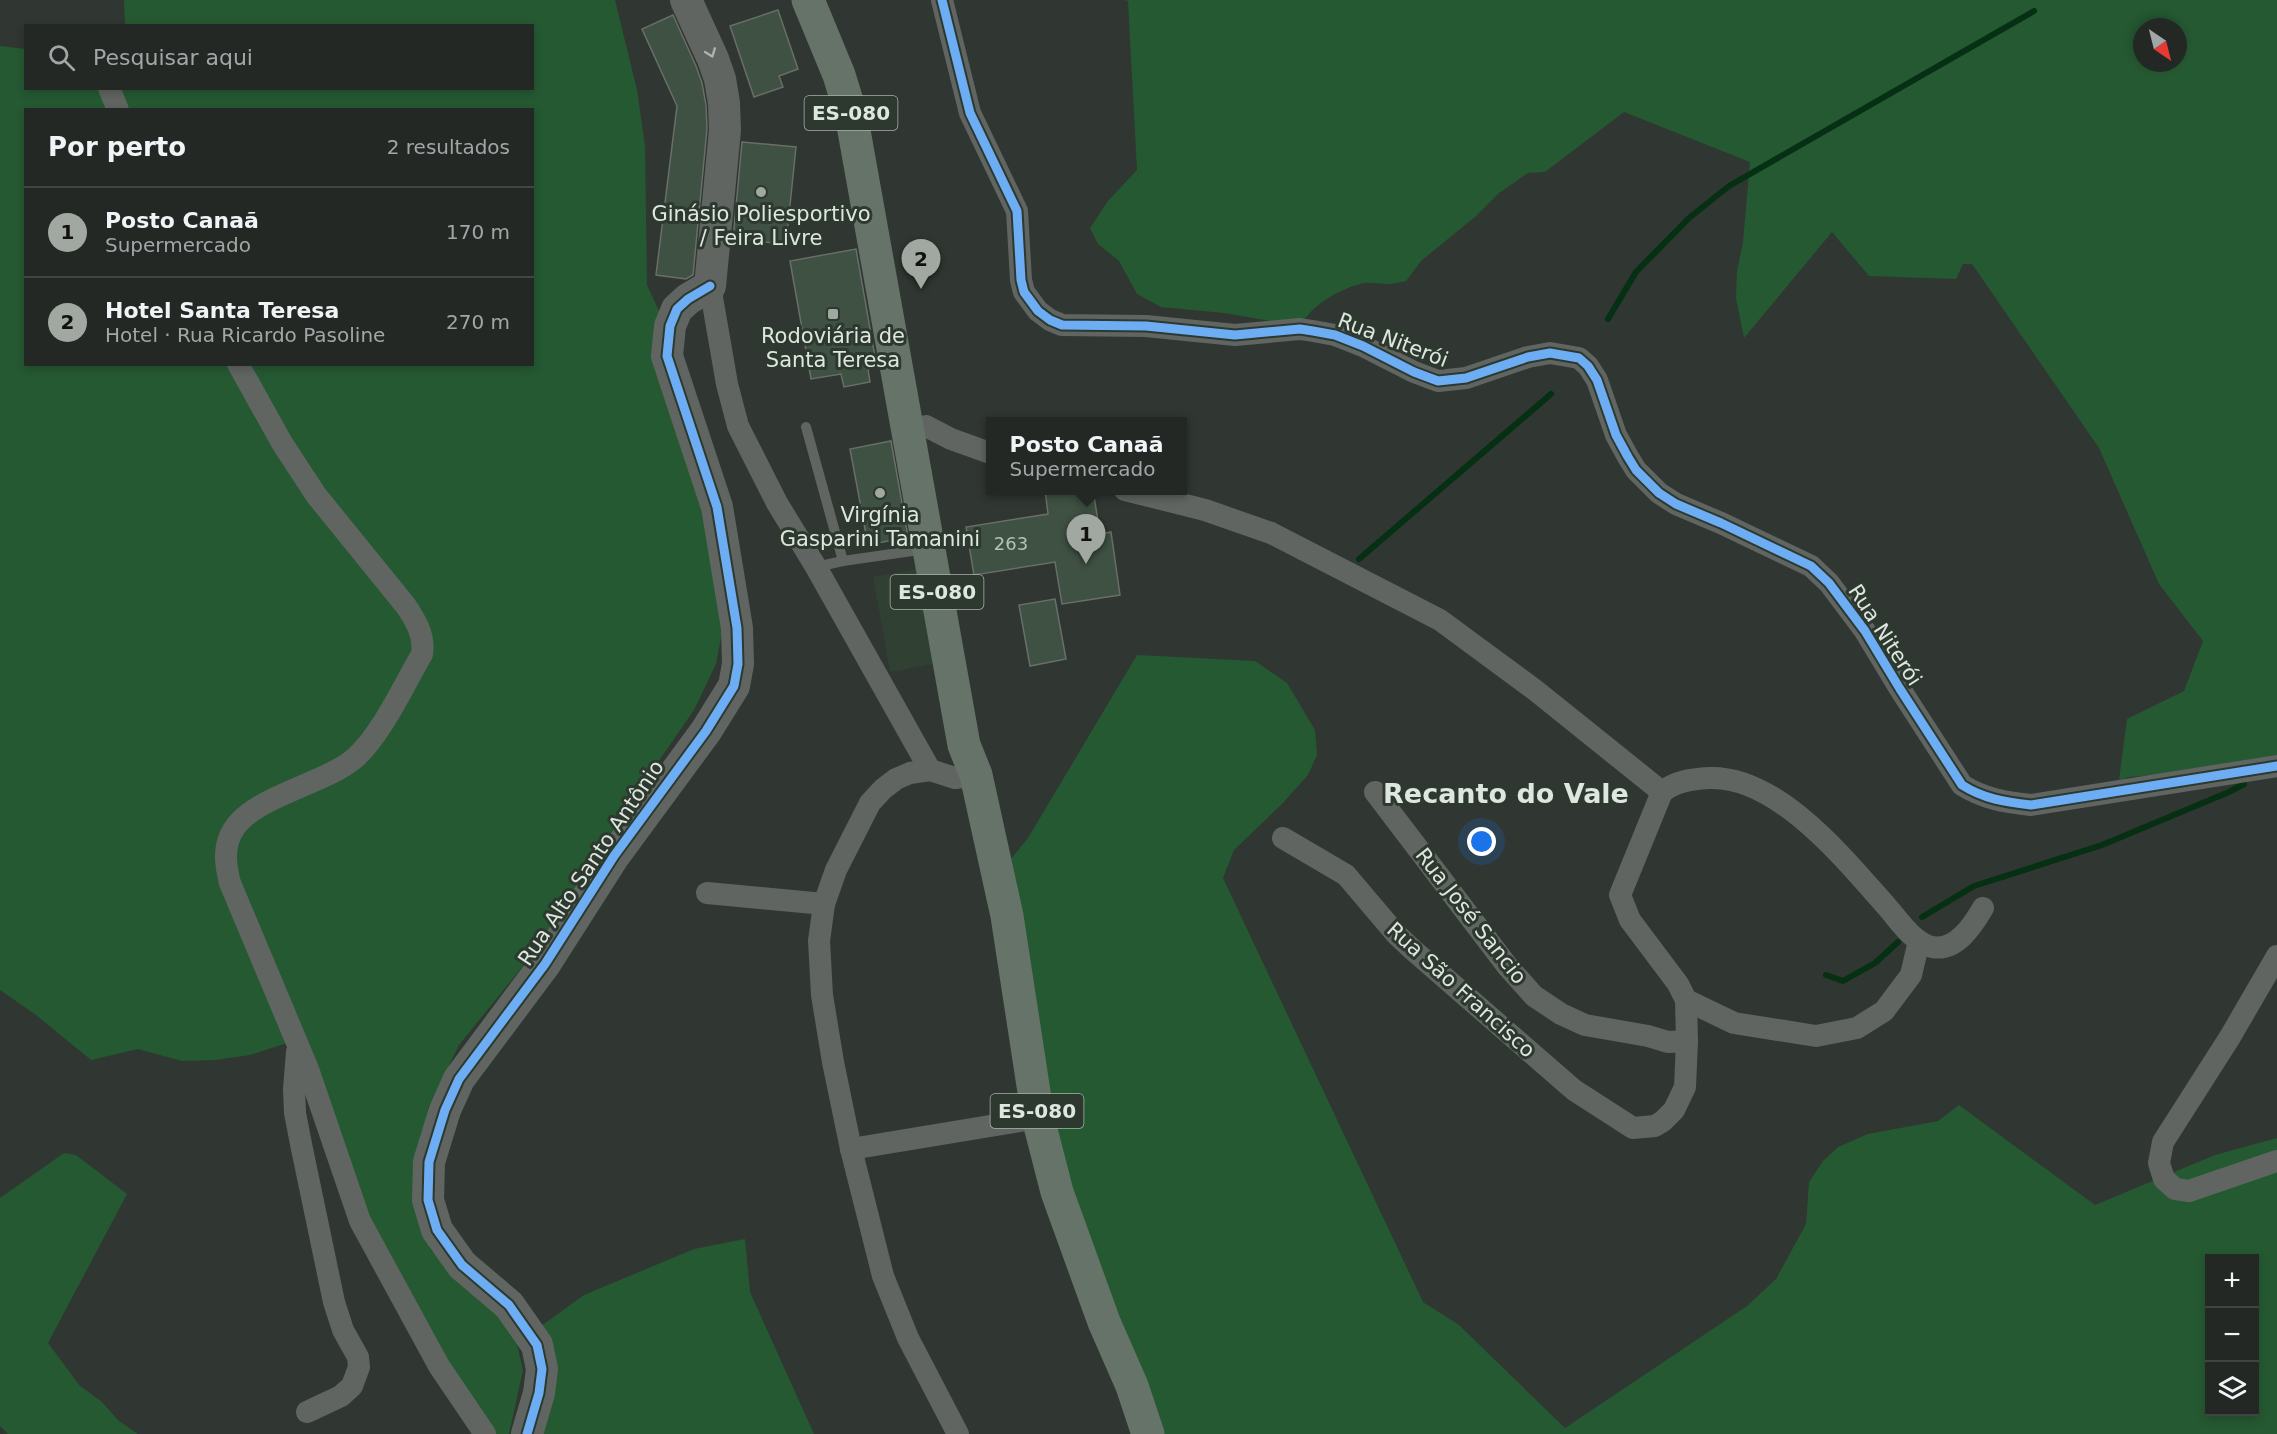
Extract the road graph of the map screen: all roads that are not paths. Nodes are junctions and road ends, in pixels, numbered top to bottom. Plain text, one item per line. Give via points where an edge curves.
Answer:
1 (686, 0) edge
2 (808, 0) edge
3 (829, 0) edge
4 (942, 0) edge
5 (110, 90) edge
6 (117, 108) edge
7 (710, 286) junction
8 (239, 366) edge
9 (926, 426) junction
10 (806, 427) dead end
11 (986, 452) edge
12 (1145, 495) edge
13 (929, 548) junction
14 (843, 561) junction
15 (816, 567) junction
16 (2277, 766) edge
17 (930, 770) junction
18 (976, 775) junction
19 (1375, 792) dead end
20 (1662, 792) junction
21 (1284, 838) dead end
22 (707, 893) dead end
23 (824, 904) junction
24 (1983, 908) dead end
25 (1919, 941) junction
26 (2277, 956) edge
27 (1686, 1000) junction
28 (1687, 1041) junction
29 (298, 1044) junction
30 (1038, 1118) junction
31 (851, 1149) junction
32 (2277, 1161) edge
33 (308, 1412) dead end
34 (485, 1434) edge
35 (527, 1434) edge
36 (958, 1434) edge
37 (1148, 1434) edge

1 -> 7 street via 713,59 724,103 725,130
2 - 13 main road, ES-080 via 851,114
3 - 9 main road, ES-080 via 862,78 871,110
4 - 16 street, Rua Niterói via 970,114 1017,211 1024,292 1044,315 1062,325 1146,326 1235,335 1313,331 1364,346 1438,381 1466,378 1550,353 1579,358 1597,380 1628,457 1659,494 1811,566 1829,583 1865,631 1962,785 1976,794 1998,802 2031,805
5 - 6 street
7 - 15 street via 738,426 772,495
7 - 35 street, Rua Alto Santo Antônio via 677,309 670,326 667,356 717,507 737,628 735,686 614,856 545,964 459,1079 429,1162 428,1200 437,1230 462,1265 509,1305 537,1346 542,1369
8 - 29 street via 315,495 416,621 423,646 386,718 354,759 259,808 239,822 230,835 226,864 230,883
9 - 11 street
9 - 18 main road, ES-080 via 981,741
10 - 14 lane
12 - 20 street via 1271,533 1440,620
13 - 14 lane
13 - 18 main road, ES-080 via 963,745
14 - 15 lane
15 - 17 street
17 - 18 street via 955,778
17 - 23 street via 896,779 870,803 836,870
18 - 30 main road, ES-080 via 1007,916
19 - 28 street, Rua José Sancio via 1534,996 1585,1025 1668,1042
20 - 25 street via 1679,782 1725,778 1746,784 1783,804 1838,853
20 - 27 street via 1620,895 1630,920
21 - 28 street, Rua São Francisco via 1346,875 1413,950 1566,1084 1633,1128 1645,1129 1663,1121 1674,1110 1685,1087
22 - 23 street
23 - 31 street via 819,941 822,994
24 - 25 street via 1971,929 1949,945 1930,946
25 - 27 street via 1911,975 1884,1011 1857,1028 1816,1036 1734,1023
26 - 32 street via 2163,1142 2159,1163 2164,1179 2175,1189 2189,1191
27 - 28 street
29 - 33 street via 294,1089 300,1140 334,1302 359,1367 352,1386 341,1396
29 - 34 street via 360,1221 439,1366
30 - 31 street
30 - 37 main road, ES-080 via 1058,1192
31 - 36 street via 883,1276 908,1338

